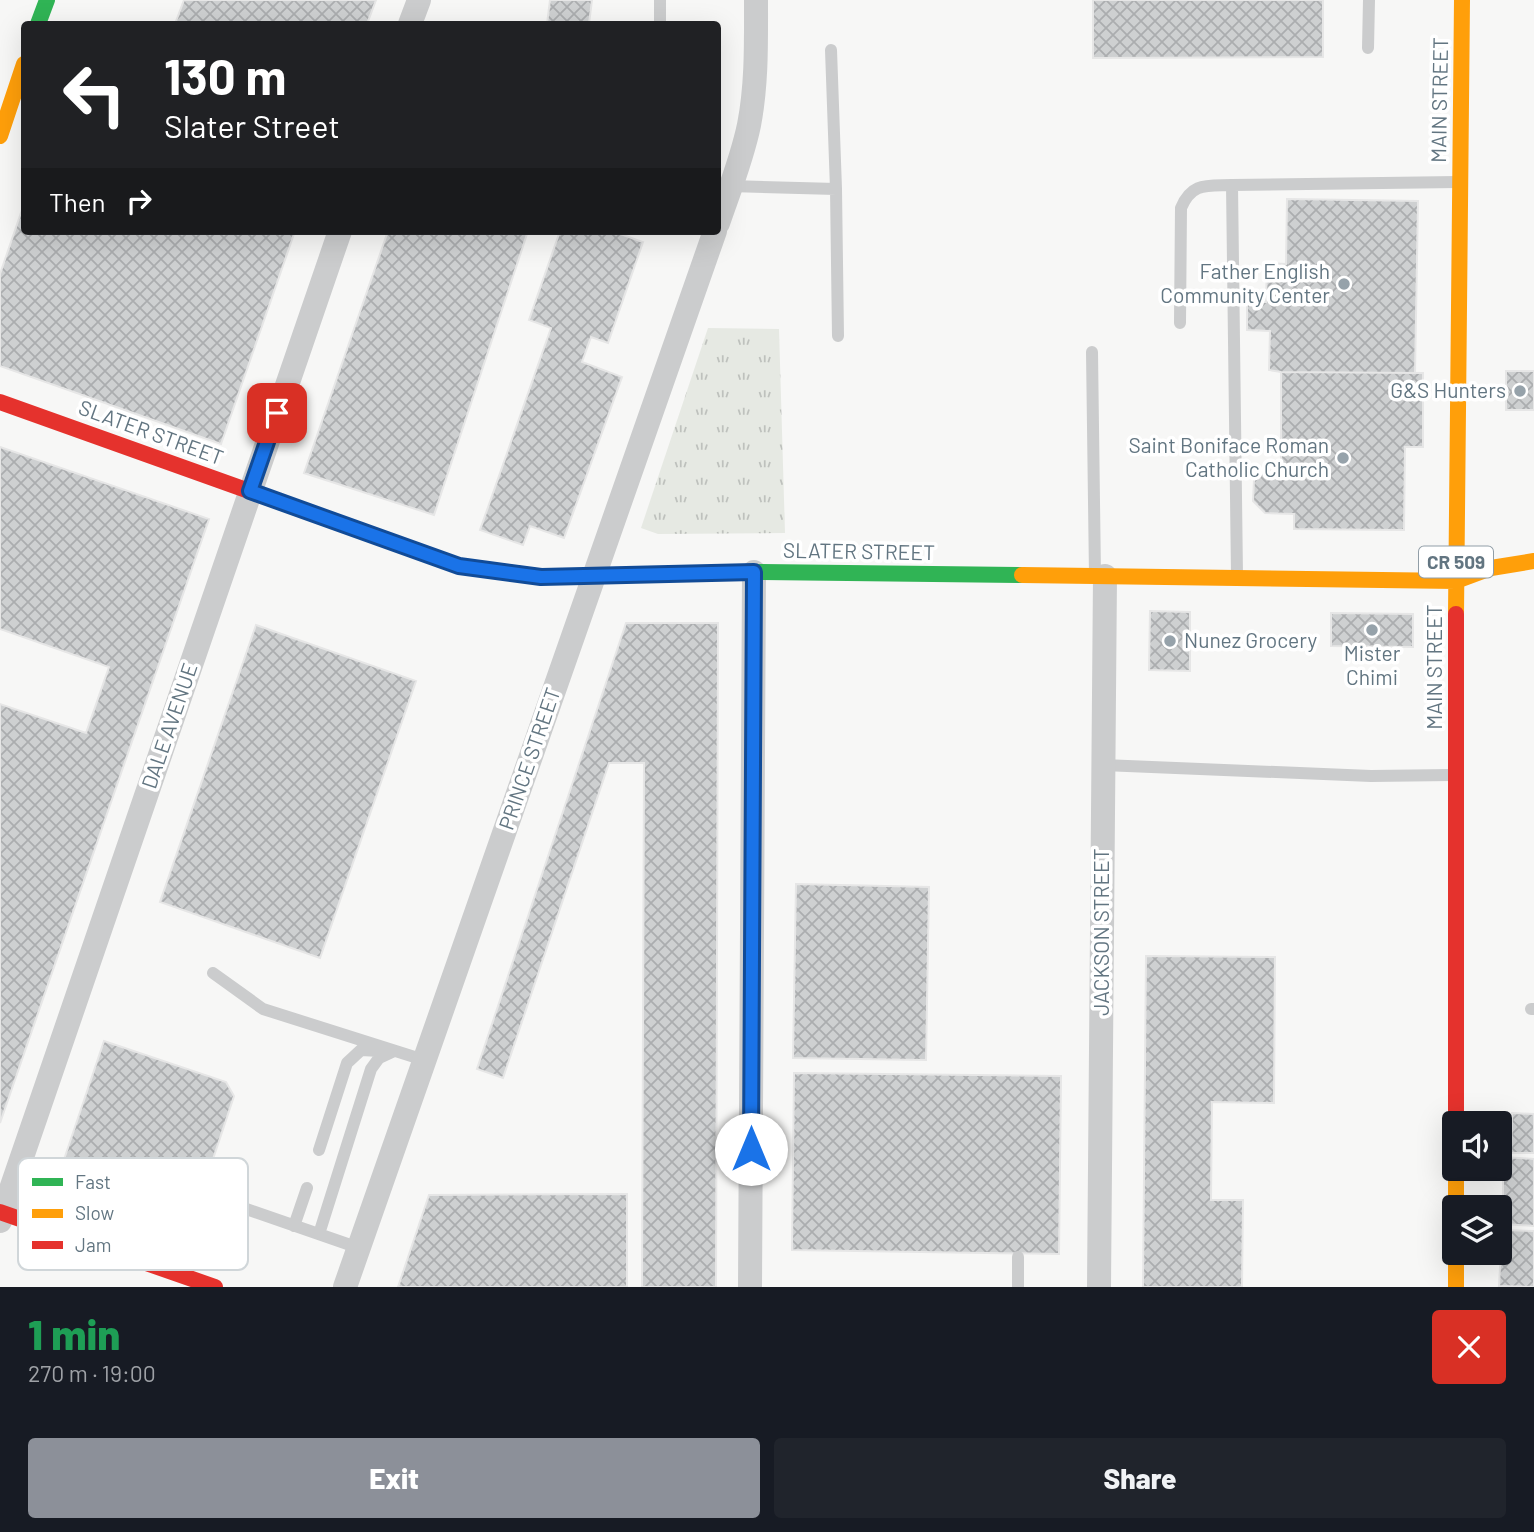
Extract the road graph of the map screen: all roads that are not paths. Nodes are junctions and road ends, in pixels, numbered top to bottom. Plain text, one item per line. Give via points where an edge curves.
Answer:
1 (47, 0) edge
2 (419, 0) edge
3 (660, 0) edge
4 (756, 0) edge
5 (1369, 0) edge
6 (1462, 0) edge
7 (39, 21) edge
8 (411, 21) edge
9 (660, 21) edge
10 (1368, 48) dead end
11 (831, 50) dead end
12 (21, 73) edge
13 (0, 136) edge
14 (1460, 182) junction
15 (724, 185) edge
16 (1232, 185) junction
17 (836, 189) junction
18 (721, 204) edge
19 (339, 235) edge
20 (714, 235) edge
21 (1180, 323) dead end
22 (838, 336) dead end
23 (1092, 352) dead end
24 (0, 402) edge
25 (250, 491) junction
26 (1534, 561) edge
27 (754, 572) junction
28 (594, 576) junction
29 (1100, 576) junction
30 (1238, 578) junction
31 (1456, 581) junction
32 (1103, 765) junction
33 (1456, 775) junction
34 (213, 973) dead end
35 (394, 1051) junction
36 (424, 1060) junction
37 (1456, 1111) edge
38 (319, 1150) dead end
39 (21, 1158) edge
40 (18, 1166) edge
41 (307, 1188) dead end
42 (248, 1210) edge
43 (1, 1215) edge
44 (18, 1221) edge
45 (294, 1226) junction
46 (319, 1234) junction
47 (359, 1248) junction
48 (1018, 1256) dead end
49 (1456, 1265) edge
50 (164, 1270) edge
51 (215, 1287) edge
52 (345, 1287) edge
53 (750, 1287) edge
54 (1018, 1287) edge
55 (1099, 1287) edge
56 (1456, 1287) edge

1 - 7 street
2 - 8 street
3 - 9 lane
4 - 15 street via 750,122 744,148
5 - 10 lane
6 - 14 street, MAIN STREET / CR 509
11 - 17 lane
12 - 13 street
14 - 16 lane
14 - 31 street, MAIN STREET / CR 509
15 - 17 lane
15 - 18 street
16 - 21 lane via 1200,186 1187,193 1181,208
16 - 30 lane
17 - 22 lane
19 - 25 street, DALE AVENUE
20 - 28 street, PRINCE STREET
23 - 29 lane
24 - 25 street, SLATER STREET
25 - 28 street, SLATER STREET via 459,566 541,577
25 - 39 street, DALE AVENUE
26 - 31 street, SLATER STREET via 1491,568
27 - 28 street, SLATER STREET
27 - 29 street, SLATER STREET
27 - 53 street
28 - 36 street, PRINCE STREET
29 - 30 street, SLATER STREET
29 - 32 street, JACKSON STREET
30 - 31 street, SLATER STREET
31 - 33 street, MAIN STREET / CR 509
32 - 33 lane
32 - 55 street, JACKSON STREET
33 - 37 street, MAIN STREET / CR 509
34 - 35 lane via 263,1009
35 - 36 lane
35 - 38 lane via 360,1050 347,1063
35 - 46 lane via 370,1069
36 - 47 street, PRINCE STREET
40 - 43 street, DALE AVENUE
41 - 45 lane
42 - 45 lane
43 - 44 street
45 - 46 lane
46 - 47 lane
47 - 52 street, PRINCE STREET
48 - 54 lane
49 - 56 street
50 - 51 street

